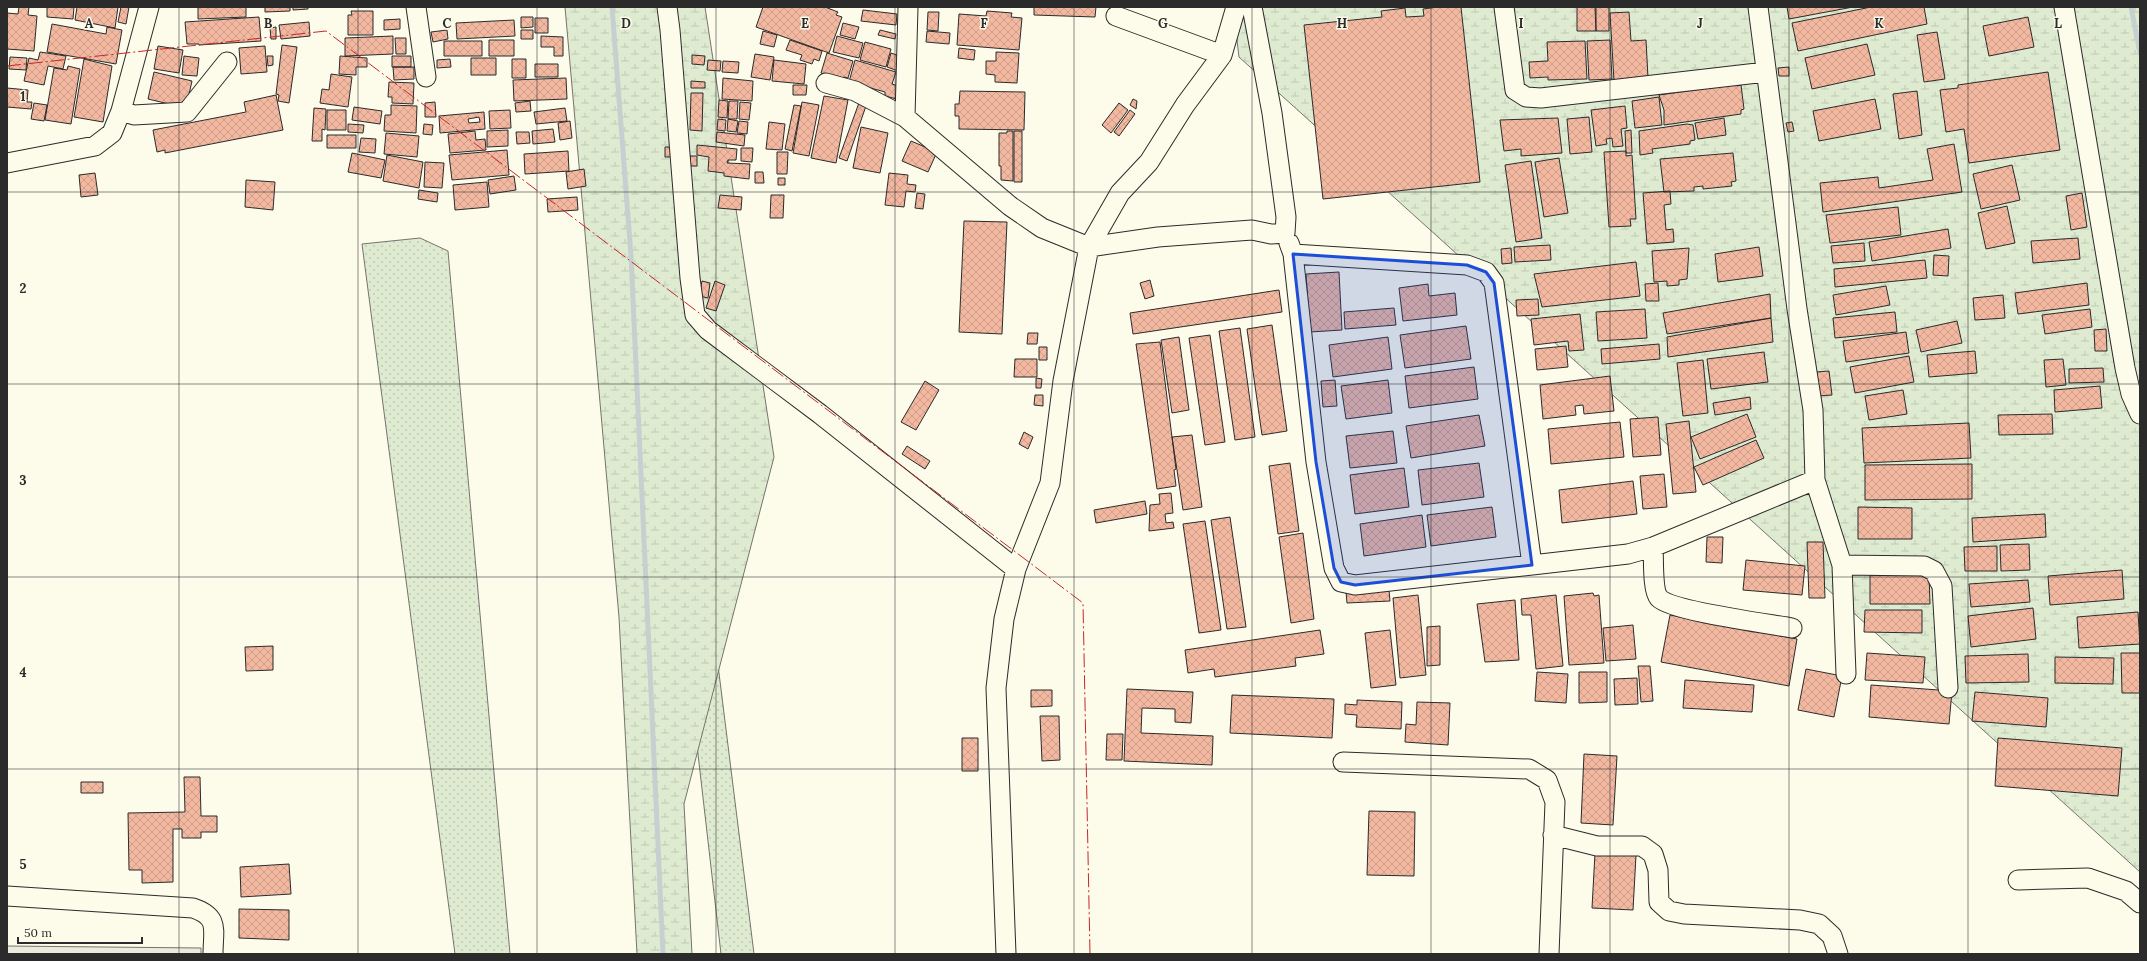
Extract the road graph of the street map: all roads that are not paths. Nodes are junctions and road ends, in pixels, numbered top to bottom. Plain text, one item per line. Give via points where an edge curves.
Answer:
1 (149, 7) edge
2 (416, 7) edge
3 (667, 7) edge
4 (908, 7) edge
5 (1236, 7) edge
6 (1252, 7) edge
7 (1504, 7) edge
8 (1758, 7) edge
9 (2064, 7) edge
10 (1116, 16) dead end
11 (1222, 55) junction
12 (227, 62) dead end
13 (1766, 72) junction
14 (426, 77) dead end
15 (826, 83) dead end
16 (121, 111) junction
17 (905, 117) junction
18 (7, 164) edge
19 (1285, 233) junction
20 (1089, 248) junction
21 (1293, 254) junction
22 (2140, 414) edge
23 (1816, 480) junction
24 (1653, 546) junction
25 (1532, 565) junction
26 (1842, 565) junction
27 (1016, 569) junction
28 (1792, 628) dead end
29 (1846, 674) dead end
30 (1948, 688) dead end
31 (1343, 762) dead end
32 (1553, 835) junction
33 (2018, 880) dead end
34 (7, 896) edge
35 (2140, 903) edge
36 (213, 954) edge
37 (1006, 954) edge
38 (1549, 954) edge
39 (1838, 954) edge

1 - 16 street
2 - 14 street
3 - 27 street via 690,278 696,315 708,330 726,345 820,414
4 - 17 street
5 - 11 street
6 - 19 street via 1272,113 1286,217
7 - 13 street via 1515,90 1526,97 1549,98
8 - 13 street
9 - 22 street via 2125,368 2131,394
10 - 11 street
11 - 20 street via 1185,105 1149,162 1120,193
12 - 16 street via 187,112 134,115
13 - 23 street via 1813,410
15 - 17 street via 855,91
16 - 18 street via 112,133 94,146
17 - 20 street via 1010,206 1042,228
19 - 20 street via 1271,234 1252,230 1158,237
19 - 21 street
20 - 27 street via 1063,381 1050,483
21 - 25 street via 1466,265 1486,272 1494,283
21 - 25 street via 1316,462 1334,568 1341,582 1355,585
23 - 24 street
23 - 26 street
24 - 25 street via 1628,554
24 - 28 street via 1655,587 1658,597 1668,604
26 - 29 street
26 - 30 street via 1924,566 1934,571 1942,586
27 - 37 street via 1004,619 996,688
31 - 32 street via 1529,769 1547,780 1555,802
32 - 38 street
32 - 39 street via 1597,846 1642,846 1653,854 1658,870 1659,902 1669,911 1800,920 1819,924 1832,936
33 - 35 street via 2088,878 2126,891
34 - 36 street via 193,908 206,912 213,921

